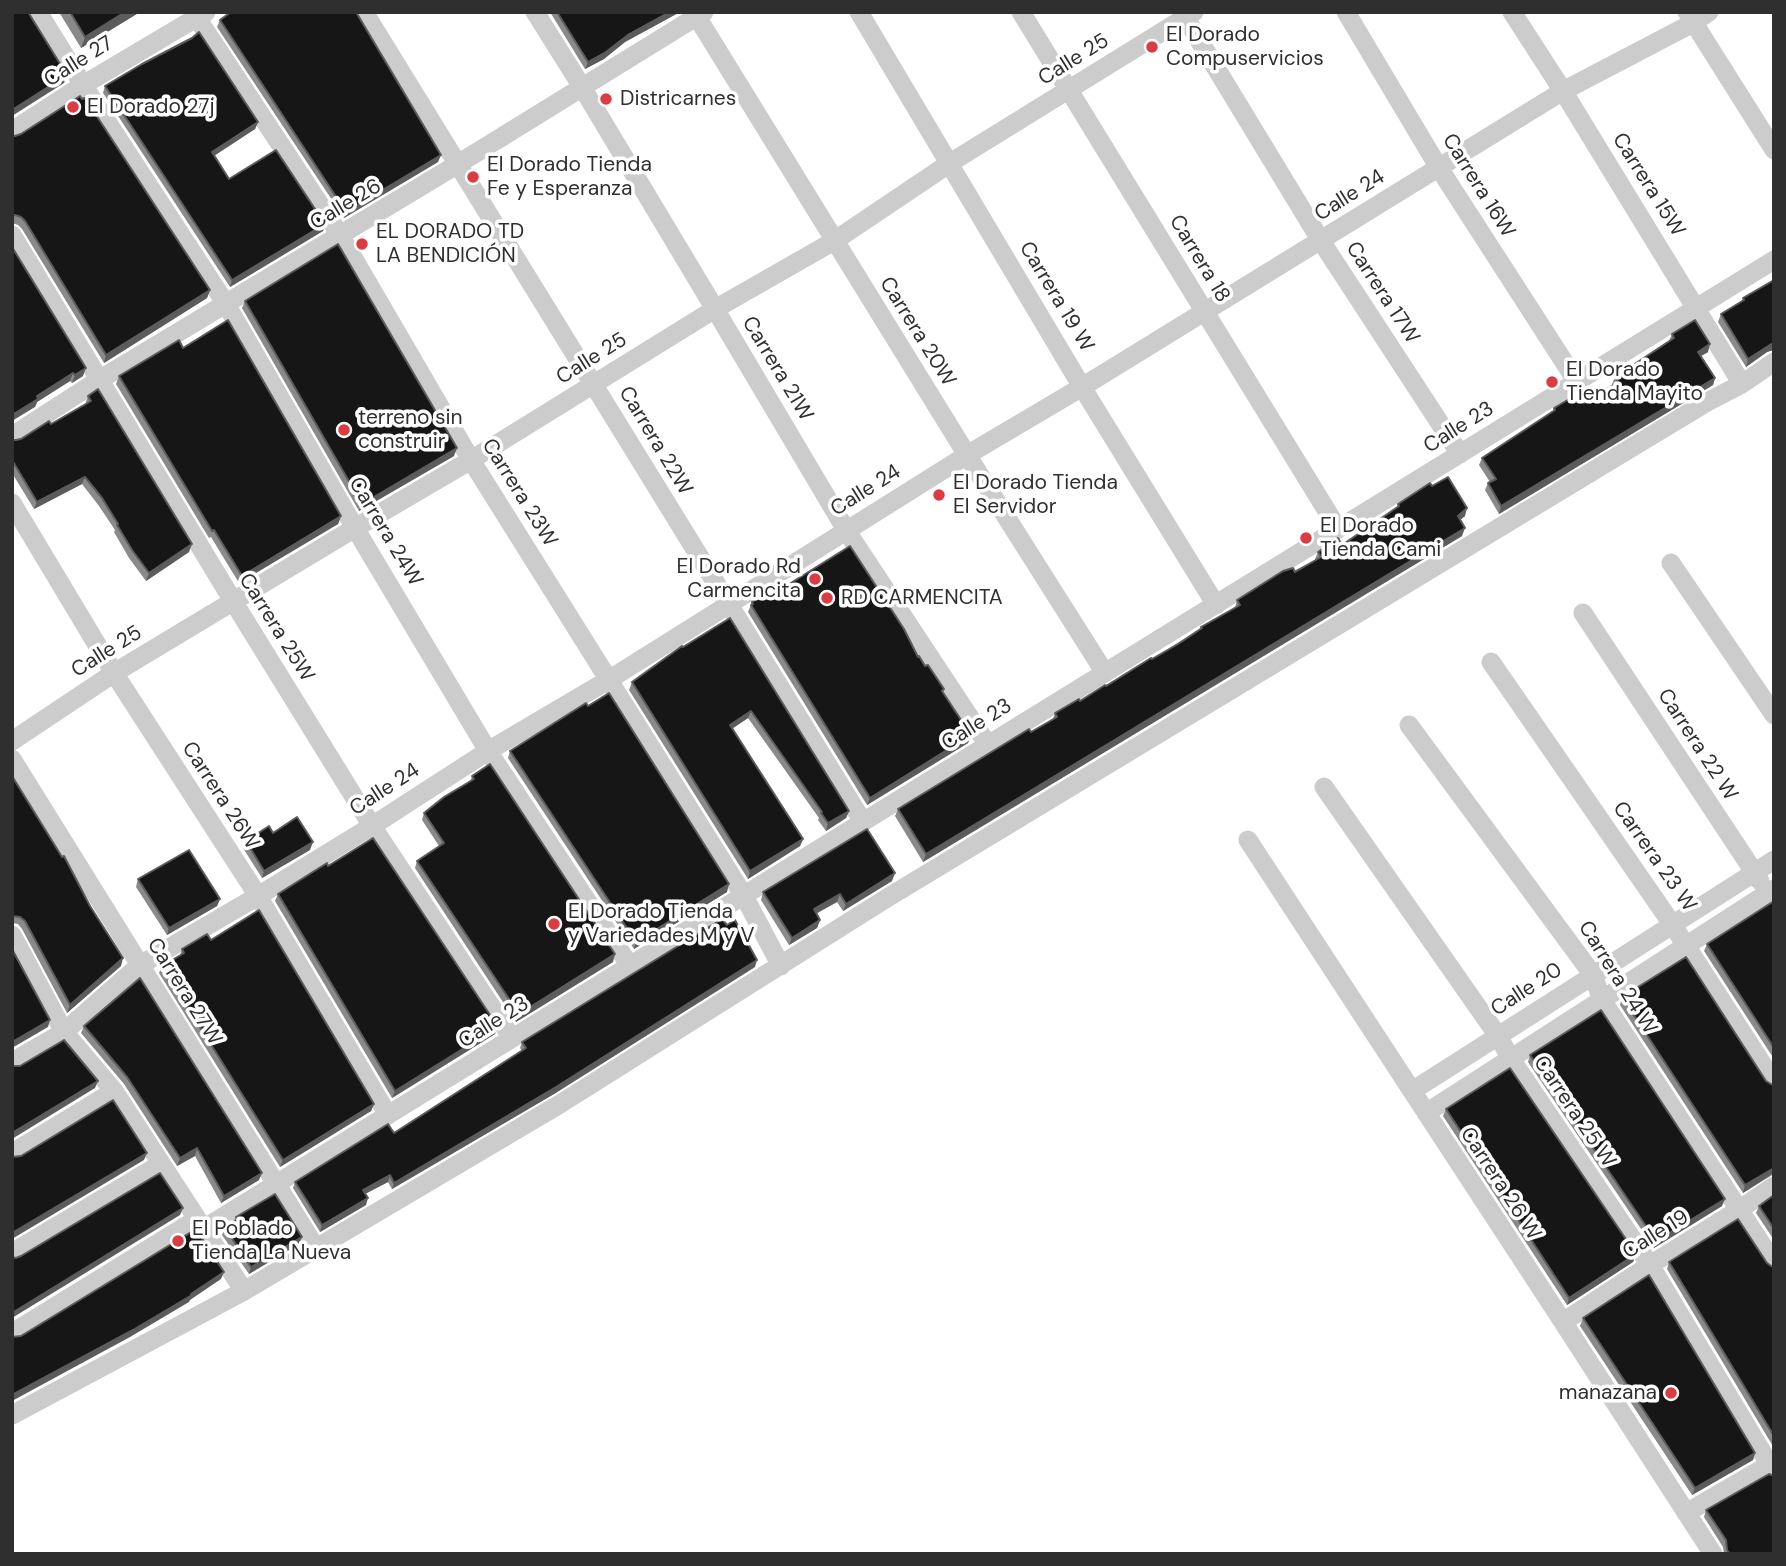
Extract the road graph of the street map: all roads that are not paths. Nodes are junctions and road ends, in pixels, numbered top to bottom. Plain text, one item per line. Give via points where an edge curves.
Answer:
1 (38, 12) edge
2 (364, 12) edge
3 (535, 12) edge
4 (859, 12) edge
5 (1021, 12) edge
6 (1346, 12) edge
7 (1512, 12) edge
8 (199, 14) edge
9 (698, 14) edge
10 (1187, 14) edge
11 (1696, 16) edge
12 (83, 85) junction
13 (582, 87) junction
14 (1070, 89) junction
15 (1563, 91) junction
16 (12, 131) edge
17 (1774, 150) edge
18 (950, 163) junction
19 (458, 164) junction
20 (1439, 168) junction
21 (12, 235) edge
22 (340, 235) junction
23 (834, 241) junction
24 (1321, 241) junction
25 (1774, 260) edge
26 (226, 304) junction
27 (1697, 308) junction
28 (715, 309) junction
29 (1204, 310) junction
30 (1774, 362) edge
31 (99, 380) junction
32 (1577, 382) junction
33 (1742, 384) junction
34 (594, 385) junction
35 (1083, 387) junction
36 (12, 436) edge
37 (1460, 454) junction
38 (967, 455) junction
39 (471, 460) junction
40 (12, 503) edge
41 (355, 528) junction
42 (1338, 529) junction
43 (846, 530) junction
44 (1671, 563) dead end
45 (233, 601) junction
46 (728, 604) junction
47 (1216, 605) junction
48 (1583, 613) dead end
49 (1491, 662) dead end
50 (114, 673) junction
51 (1105, 673) junction
52 (610, 679) junction
53 (1774, 715) edge
54 (1409, 725) dead end
55 (12, 741) edge
56 (988, 745) junction
57 (488, 751) junction
58 (12, 760) edge
59 (1324, 787) dead end
60 (863, 822) junction
61 (372, 826) junction
62 (1248, 840) dead end
63 (1774, 860) edge
64 (1754, 872) junction
65 (1772, 895) edge
66 (258, 896) junction
67 (744, 896) junction
68 (1672, 924) junction
69 (14, 943) edge
70 (1686, 946) junction
71 (140, 965) junction
72 (630, 966) junction
73 (780, 966) junction
74 (1593, 975) junction
75 (1602, 1000) junction
76 (64, 1032) junction
77 (1498, 1036) junction
78 (513, 1038) junction
79 (1511, 1059) junction
80 (12, 1062) edge
81 (1774, 1082) edge
82 (114, 1091) junction
83 (1412, 1091) junction
84 (1426, 1113) junction
85 (388, 1115) junction
86 (12, 1153) edge
87 (161, 1164) junction
88 (276, 1184) junction
89 (1774, 1186) edge
90 (1740, 1209) junction
91 (200, 1224) junction
92 (316, 1248) junction
93 (12, 1253) edge
94 (1774, 1263) edge
95 (1650, 1265) junction
96 (244, 1291) junction
97 (1563, 1322) junction
98 (12, 1333) edge
99 (12, 1415) edge
100 (1772, 1466) edge
101 (1686, 1513) junction
102 (1713, 1554) edge

1 - 12 street, Carrera 24W
2 - 19 street, Carrera 22W
3 - 13 street, Carrera 21W
4 - 18 street, Carrera 19 W
5 - 14 street, Carrera 18
6 - 20 street, Carrera 16W
7 - 15 street, Carrera 15W
8 - 12 street, Calle 27
8 - 22 street, Carrera 23W
9 - 13 street, Calle 26
9 - 23 street, Carrera 20W
10 - 14 street, Calle 25
10 - 24 street, Carrera 17W
11 - 15 street, Calle 24
11 - 17 street
12 - 16 street, Calle 27
12 - 26 street, Carrera 24W
13 - 19 street, Calle 26
13 - 28 street, Carrera 21W
14 - 18 street, Calle 25
14 - 29 street, Carrera 18
15 - 20 street, Calle 24
15 - 27 street, Carrera 15W
18 - 23 street, Calle 25
18 - 35 street, Carrera 19 W
19 - 22 street, Calle 26
19 - 34 street, Carrera 22W
20 - 24 street, Calle 24
20 - 32 street, Carrera 16W
21 - 31 street, Carrera 25W
22 - 26 street, Calle 26
22 - 39 street, Carrera 23W
23 - 28 street, Calle 25
23 - 38 street, Carrera 20W
24 - 29 street, Calle 24
24 - 37 street, Carrera 17W
25 - 27 street, Calle 23
26 - 31 street, Calle 26
26 - 41 street, Carrera 24W
27 - 32 street, Calle 23
27 - 33 street, Carrera 15W
28 - 34 street, Calle 25
28 - 43 street, Carrera 21W
29 - 35 street, Calle 24
29 - 42 street, Carrera 18
30 - 33 street
31 - 36 street, Calle 26
31 - 45 street, Carrera 25W
32 - 37 street, Calle 23
33 - 73 street
34 - 39 street, Calle 25
34 - 46 street, Carrera 22W
35 - 38 street, Calle 24
35 - 47 street, Carrera 19 W
37 - 42 street, Calle 23
38 - 43 street, Calle 24
38 - 51 street, Carrera 20W
39 - 41 street, Calle 25
39 - 52 street, Carrera 23W
40 - 50 street, Carrera 26W
41 - 45 street, Calle 25
41 - 57 street, Carrera 24W
42 - 47 street, Calle 23
43 - 46 street, Calle 24
43 - 56 street, Carrera 21W
44 - 53 street
45 - 50 street, Calle 25
45 - 61 street, Carrera 25W
46 - 52 street, Calle 24
46 - 60 street, Carrera 22W
47 - 51 street, Calle 23
48 - 64 street, Carrera 22 W
49 - 68 street, Carrera 23 W
50 - 55 street, Calle 25
50 - 66 street, Carrera 26W
51 - 56 street, Calle 23
52 - 57 street, Calle 24
52 - 67 street, Carrera 23W
54 - 74 street, Carrera 24 W
56 - 60 street, Calle 23
57 - 61 street, Calle 24
57 - 72 street, Carrera 24W
58 - 71 street, Carrera 27W
59 - 77 street, Carrera 25 W
60 - 67 street, Calle 23
61 - 66 street, Calle 24
61 - 78 street, Carrera 25W
62 - 83 street, Carrera 26 W
63 - 64 street, Calle 20
64 - 65 street, Carrera 22 W
64 - 68 street, Calle 20
65 - 70 street
66 - 71 street, Calle 24
66 - 85 street, Carrera 26W
67 - 72 street, Calle 23
67 - 73 street, Carrera 23W
68 - 70 street, Carrera 23 W
68 - 74 street, Calle 20
69 - 76 street
70 - 75 street
70 - 81 street, Carrera 23 W
71 - 76 street, Calle 24
71 - 88 street, Carrera 27W
72 - 78 street, Calle 23
73 - 92 street via 560,1104
74 - 75 street, Carrera 24 W
74 - 77 street, Calle 20
75 - 79 street
75 - 90 street, Carrera 24 W
76 - 80 street, Calle 24
76 - 82 street
77 - 79 street, Carrera 25 W
77 - 83 street, Calle 20
78 - 85 street, Calle 23
79 - 84 street
79 - 95 street, Carrera 25 W
82 - 86 street
82 - 87 street
83 - 84 street, Carrera 26 W
84 - 97 street, Carrera 26 W
85 - 88 street, Calle 23
87 - 91 street
87 - 93 street
88 - 91 street, Calle 23
88 - 92 street, Carrera 27W
89 - 90 street, Calle 19
90 - 94 street, Carrera 24 W
90 - 95 street, Calle 19
91 - 96 street
91 - 98 street, Calle 23
92 - 96 street
95 - 97 street, Calle 19
95 - 100 street, Carrera 25 W
96 - 99 street
97 - 101 street, Carrera 26 W
100 - 101 street
101 - 102 street, Carrera 26 W

